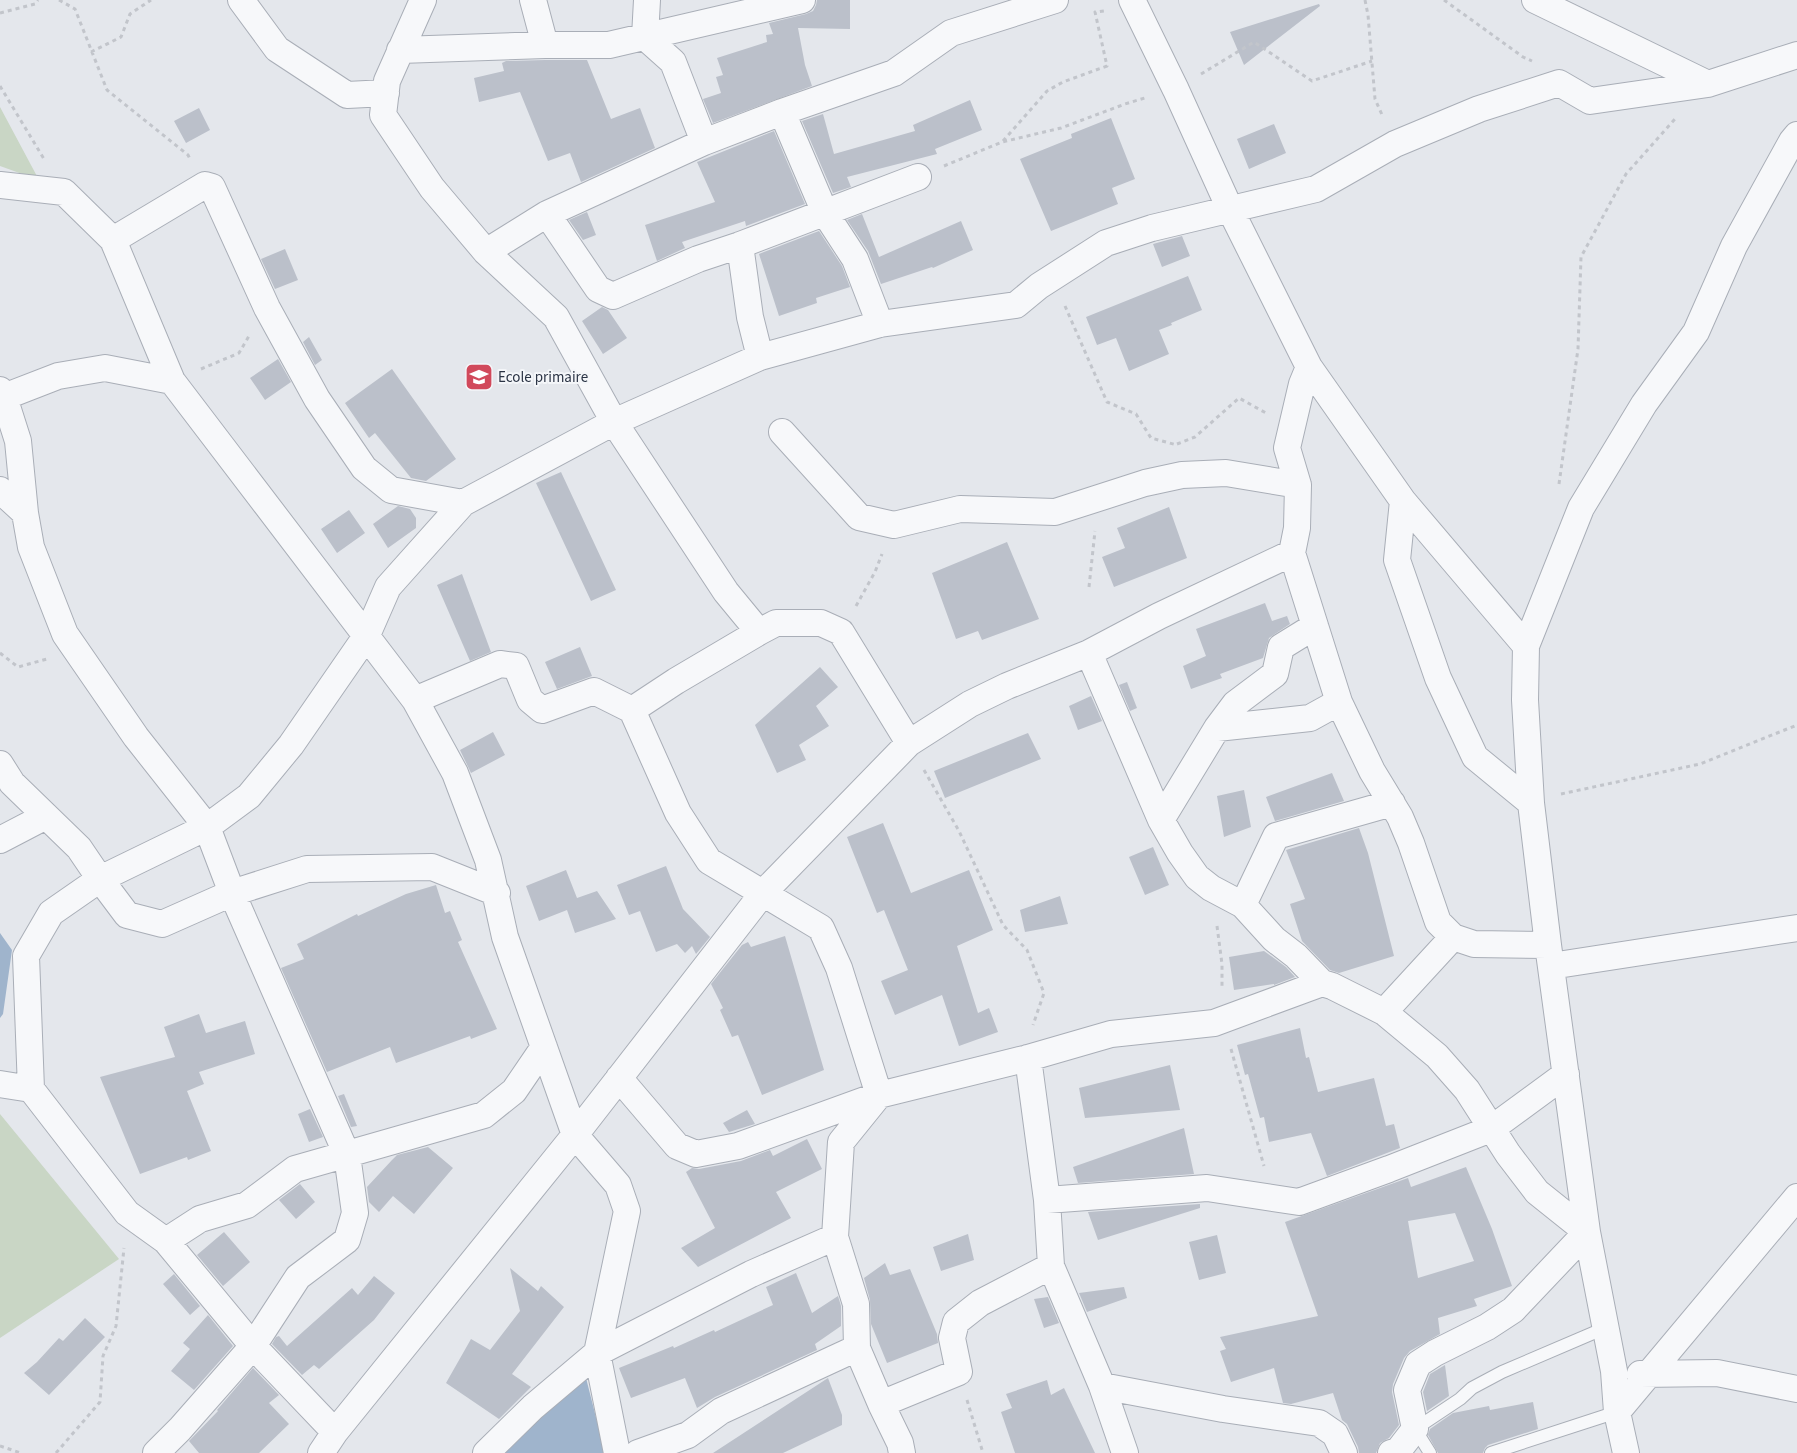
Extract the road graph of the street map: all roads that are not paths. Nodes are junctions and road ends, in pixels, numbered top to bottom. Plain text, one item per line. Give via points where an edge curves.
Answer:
1 (241, 0) edge
2 (423, 0) edge
3 (533, 0) edge
4 (646, 0) edge
5 (802, 0) edge
6 (1055, 0) edge
7 (1534, 0) edge
8 (1133, 4) edge
9 (645, 37) junction
10 (545, 45) junction
11 (400, 50) junction
12 (1797, 56) edge
13 (1708, 84) junction
14 (386, 92) junction
15 (782, 112) junction
16 (1797, 135) edge
17 (704, 142) junction
18 (918, 177) road end
19 (0, 185) edge
20 (1230, 210) junction
21 (825, 213) junction
22 (547, 214) junction
23 (113, 240) junction
24 (740, 245) junction
25 (486, 252) junction
26 (880, 324) junction
27 (760, 357) junction
28 (1309, 367) junction
29 (172, 381) junction
30 (2, 394) edge
31 (614, 422) junction
32 (782, 432) dead end
33 (1298, 485) junction
34 (0, 490) edge
35 (1403, 501) junction
36 (463, 503) junction
37 (25, 513) junction
38 (1292, 553) junction
39 (1315, 626) junction
40 (759, 632) junction
41 (367, 635) junction
42 (1526, 646) junction
43 (1088, 652) junction
44 (415, 700) junction
45 (1339, 702) junction
46 (632, 710) junction
47 (1218, 728) junction
48 (909, 743) junction
49 (0, 764) edge
50 (1392, 803) junction
51 (1531, 803) junction
52 (46, 816) junction
53 (1161, 820) junction
54 (207, 827) junction
55 (0, 840) edge
56 (100, 879) junction
57 (232, 893) junction
58 (497, 893) junction
59 (763, 893) junction
60 (1243, 905) junction
61 (1797, 928) edge
62 (1453, 937) junction
63 (1549, 956) junction
64 (1322, 983) junction
65 (1384, 1012) junction
66 (544, 1047) junction
67 (1028, 1058) junction
68 (1566, 1074) junction
69 (619, 1078) junction
70 (0, 1084) edge
71 (31, 1089) junction
72 (879, 1095) junction
73 (1491, 1129) junction
74 (575, 1135) junction
75 (347, 1154) junction
76 (1797, 1197) edge
77 (1047, 1200) junction
78 (1587, 1232) junction
79 (835, 1237) junction
80 (166, 1241) junction
81 (1052, 1266) junction
82 (1605, 1328) junction
83 (253, 1346) junction
84 (857, 1348) junction
85 (597, 1353) junction
86 (1614, 1371) junction
87 (1650, 1375) junction
88 (1102, 1386) junction
89 (1797, 1389) edge
90 (881, 1404) junction
91 (1617, 1412) junction
92 (1414, 1429) junction
93 (328, 1443) edge
94 (894, 1450) edge
95 (156, 1453) edge
96 (486, 1453) edge
97 (617, 1453) edge
98 (638, 1453) edge
99 (1125, 1453) edge
100 (1344, 1453) edge
101 (1391, 1453) edge
102 (1430, 1453) edge
103 (1491, 1453) edge
104 (1626, 1453) edge

1 - 14 street via 277,49 347,96
2 - 11 street
3 - 10 street
4 - 9 street
5 - 9 street
6 - 15 street via 951,33 894,73
7 - 13 street
8 - 20 street
9 - 10 street via 609,45
9 - 17 street via 673,62
10 - 11 street
11 - 14 street via 387,81
12 - 13 street
13 - 20 street via 1590,101 1559,83 1479,109 1395,144 1316,189
14 - 25 street via 383,115 432,188
15 - 17 street
15 - 21 street
16 - 42 street via 1734,246 1696,332 1644,404 1582,508
17 - 22 street
18 - 21 street
19 - 23 street via 64,192
20 - 26 street via 1152,228 1106,243 1016,305
20 - 28 street
21 - 24 street
21 - 26 street via 855,259
22 - 24 street via 598,289 613,296 698,259
22 - 25 street
23 - 29 street
23 - 36 street via 205,185 212,187 267,308 317,399 364,468 391,490
24 - 27 street via 750,317
25 - 31 street via 556,318
26 - 27 street
27 - 31 street
28 - 33 street via 1287,448
28 - 35 street
29 - 30 street via 105,368 58,376
29 - 41 street
30 - 37 street via 18,441
31 - 36 street
31 - 40 street via 726,592
32 - 33 street via 859,517 894,525 960,509 1055,512 1145,483 1182,475 1226,474
33 - 38 street via 1297,528
34 - 37 street
35 - 42 street
35 - 51 street via 1398,560 1438,678 1475,757
36 - 41 street via 388,587
37 - 54 street via 31,547 65,634 136,737
38 - 39 street
38 - 43 street
39 - 45 street
39 - 47 street via 1281,647 1275,674 1235,704
40 - 46 street
40 - 48 street via 776,623 821,622 841,632
41 - 44 street
41 - 54 street via 291,745 261,782 249,796
42 - 51 street via 1525,700
43 - 48 street via 1007,686
43 - 53 street
44 - 46 street via 500,664 516,666 530,700 542,710 594,691
44 - 58 street via 455,774
45 - 47 street via 1310,718
45 - 50 street via 1372,771
46 - 59 street via 678,813 709,861
47 - 53 street
48 - 59 street
49 - 52 street via 12,783
50 - 60 street via 1276,836
50 - 62 street via 1411,843 1438,922
51 - 63 street
52 - 55 street
52 - 56 street via 79,848
53 - 60 street via 1197,877
54 - 56 street
54 - 57 street
56 - 57 street via 127,915 162,924
56 - 71 street via 51,913 26,956
57 - 58 street via 307,870 432,867
57 - 75 street
58 - 66 street via 505,937
59 - 69 street
59 - 72 street via 821,928 839,968
60 - 64 street
61 - 63 street
62 - 63 street via 1474,944
62 - 65 street
63 - 68 street
64 - 65 street
64 - 67 street via 1214,1023 1110,1034
65 - 73 street via 1436,1056 1466,1090
66 - 74 street
66 - 75 street via 514,1091 484,1115
67 - 72 street
67 - 77 street
68 - 73 street
68 - 78 street
69 - 72 street via 676,1146 696,1154 738,1146
69 - 74 street
70 - 71 street
71 - 80 street via 127,1213
72 - 79 street via 841,1142
73 - 77 street via 1299,1202 1207,1188
73 - 78 street via 1537,1192
74 - 85 street via 618,1185 627,1211
74 - 93 street
75 - 80 street via 295,1169 247,1205 200,1219
75 - 83 street via 355,1213 348,1240 298,1277
76 - 87 street
77 - 81 street
78 - 82 street
78 - 92 street via 1513,1310 1418,1364 1407,1390
79 - 84 street via 856,1304
79 - 85 street via 751,1274
80 - 83 street
81 - 88 street
81 - 90 street via 980,1303 956,1322 952,1338 960,1372
82 - 86 street
82 - 92 lane via 1502,1372 1472,1388
83 - 93 street
83 - 95 street
84 - 90 street
84 - 98 street via 721,1411 688,1435
85 - 96 street via 533,1407
85 - 97 street
86 - 87 street
86 - 91 street
87 - 89 street via 1717,1373
87 - 91 street
88 - 99 street
88 - 100 street via 1319,1423 1335,1434
90 - 94 street
91 - 103 lane
91 - 104 street
92 - 101 street via 1398,1451
92 - 102 lane

